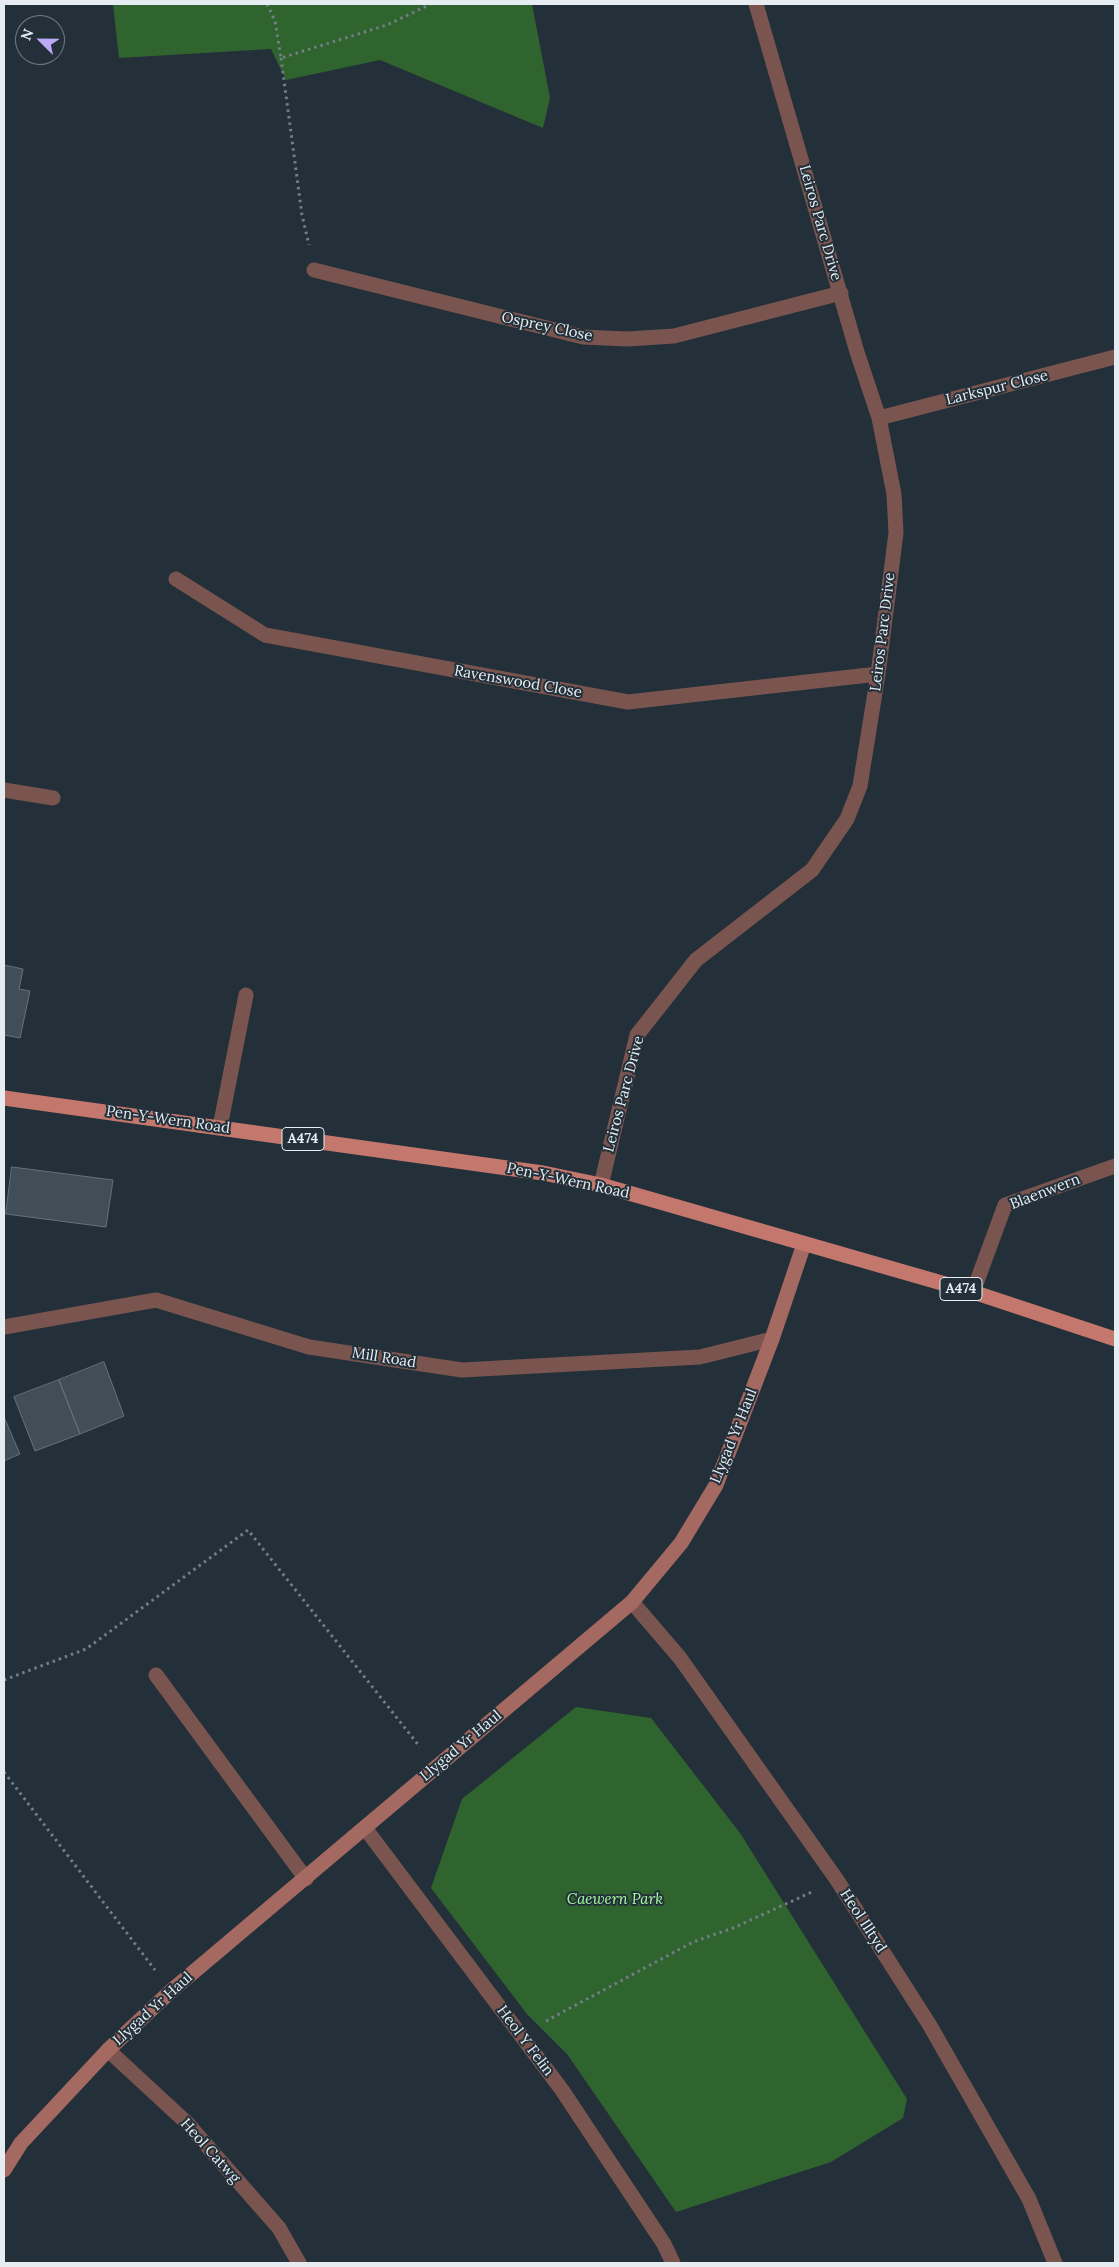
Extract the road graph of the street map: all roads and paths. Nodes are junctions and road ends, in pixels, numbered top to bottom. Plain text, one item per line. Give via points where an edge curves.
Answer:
1 (267, 4) edge
2 (431, 4) edge
3 (756, 4) edge
4 (282, 58) junction
5 (314, 270) joint
6 (841, 293) junction
7 (1115, 357) edge
8 (879, 418) junction
9 (176, 579) dead end
10 (878, 674) junction
11 (4, 790) edge
12 (53, 798) dead end
13 (246, 995) dead end
14 (4, 1098) edge
15 (220, 1127) junction
16 (1115, 1166) edge
17 (601, 1185) junction
18 (804, 1244) junction
19 (973, 1292) junction
20 (4, 1327) edge
21 (772, 1339) junction
22 (1115, 1339) edge
23 (632, 1602) junction
24 (156, 1675) dead end
25 (4, 1680) edge
26 (436, 1767) junction
27 (4, 1772) edge
28 (365, 1828) junction
29 (306, 1879) junction
30 (837, 1880) junction
31 (171, 1991) junction
32 (522, 2036) junction
33 (108, 2050) junction
34 (4, 2170) edge
35 (299, 2263) edge
36 (673, 2263) edge
37 (1055, 2263) edge

1 - 4 path via 276,21
2 - 4 path via 387,25
3 - 6 street, Leiros Parc Drive
4 - 5 path via 302,215
5 - 6 street, Osprey Close via 583,337 627,339 674,336
6 - 8 street, Leiros Parc Drive
7 - 8 street, Larkspur Close
8 - 10 street, Leiros Parc Drive via 894,494 896,533
9 - 10 street, Ravenswood Close via 265,635 628,702
10 - 17 street, Leiros Parc Drive via 860,786 847,819 812,870 696,960 637,1035
11 - 12 street
13 - 15 street
14 - 15 main road, Pen-Y-Wern Road / A474
15 - 17 main road, Pen-Y-Wern Road / A474 via 542,1173
16 - 19 street, Blaenwern via 1005,1205
17 - 18 main road, Pen-Y-Wern Road / A474
18 - 19 main road, Pen-Y-Wern Road / A474
18 - 21 street, Llygad Yr Haul
19 - 22 main road, Pen-Y-Wern Road / A474
20 - 21 street, Mill Road via 156,1300 309,1346 462,1370 700,1358
21 - 23 street, Llygad Yr Haul via 716,1485 681,1543
23 - 26 street, Llygad Yr Haul
23 - 30 street, Heol Illtyd via 680,1658
24 - 29 street
25 - 26 path via 86,1649 248,1530
26 - 28 street, Llygad Yr Haul
27 - 31 path
28 - 29 street, Llygad Yr Haul
28 - 32 street, Heol Y Felin
29 - 31 street, Llygad Yr Haul
30 - 32 path via 732,1928 693,1942
30 - 37 street, Heol Illtyd via 929,2024 1030,2199
31 - 33 street, Llygad Yr Haul
32 - 36 street, Heol Y Felin via 562,2090
33 - 34 street, Llygad Yr Haul via 21,2143
33 - 35 street, Heol Catwg via 187,2123 279,2228

